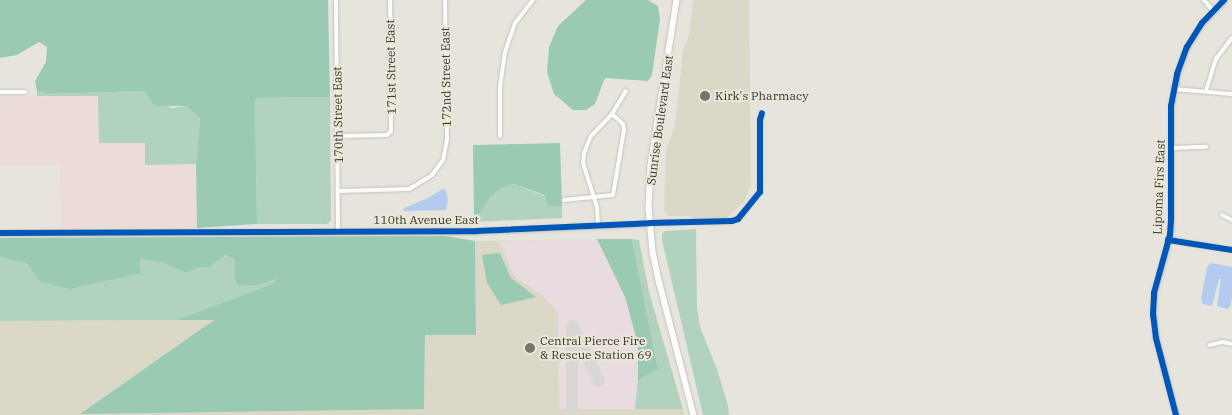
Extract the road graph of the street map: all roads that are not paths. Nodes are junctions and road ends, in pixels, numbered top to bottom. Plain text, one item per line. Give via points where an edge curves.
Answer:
1 (336, 0) edge
2 (390, 0) edge
3 (445, 0) edge
4 (533, 0) edge
5 (677, 0) edge
6 (1204, 0) edge
7 (1224, 0) edge
8 (1212, 10) junction
9 (1232, 38) edge
10 (1173, 89) junction
11 (626, 91) dead end
12 (1206, 91) junction
13 (0, 92) edge
14 (25, 92) dead end
15 (1232, 94) edge
16 (762, 113) dead end
17 (612, 114) junction
18 (338, 136) junction
19 (500, 136) dead end
20 (1206, 147) dead end
21 (1172, 148) junction
22 (339, 190) junction
23 (595, 198) junction
24 (564, 200) dead end
25 (1222, 215) dead end
26 (1232, 220) edge
27 (650, 223) junction
28 (598, 226) junction
29 (338, 231) junction
30 (0, 233) edge
31 (1168, 240) junction
32 (1232, 250) edge
33 (1232, 344) edge
34 (1210, 345) dead end
35 (694, 415) edge
36 (1176, 415) edge

1 - 18 street, 170th Street East
2 - 18 street, 171st Street East via 390,134
3 - 22 street, 172nd Street East via 445,154 432,175 409,188
4 - 19 street via 515,23 505,52 500,86
5 - 27 main road, Sunrise Boulevard East via 651,166
6 - 8 street
7 - 8 street, Lipoma Firs East
8 - 10 street, Lipoma Firs East via 1187,47
9 - 12 street via 1216,60
10 - 12 street
10 - 21 street, Lipoma Firs East
11 - 17 street
12 - 15 street
13 - 14 street
16 - 27 street, 110th Avenue East via 760,192 738,219
17 - 23 street via 591,136 584,152 584,163
17 - 23 street via 623,124 624,130 613,195
18 - 22 street, 170th Street East
20 - 21 street
21 - 31 street, Lipoma Firs East
22 - 29 street, 170th Street East
23 - 24 street
23 - 28 street
25 - 26 street
27 - 28 street, 110th Avenue East
27 - 35 main road, Sunrise Boulevard East via 660,284
28 - 29 street, 110th Avenue East via 496,231
29 - 30 street, 110th Avenue East
31 - 32 street
31 - 36 street, Lipoma Firs East via 1154,292 1153,315
33 - 34 street

